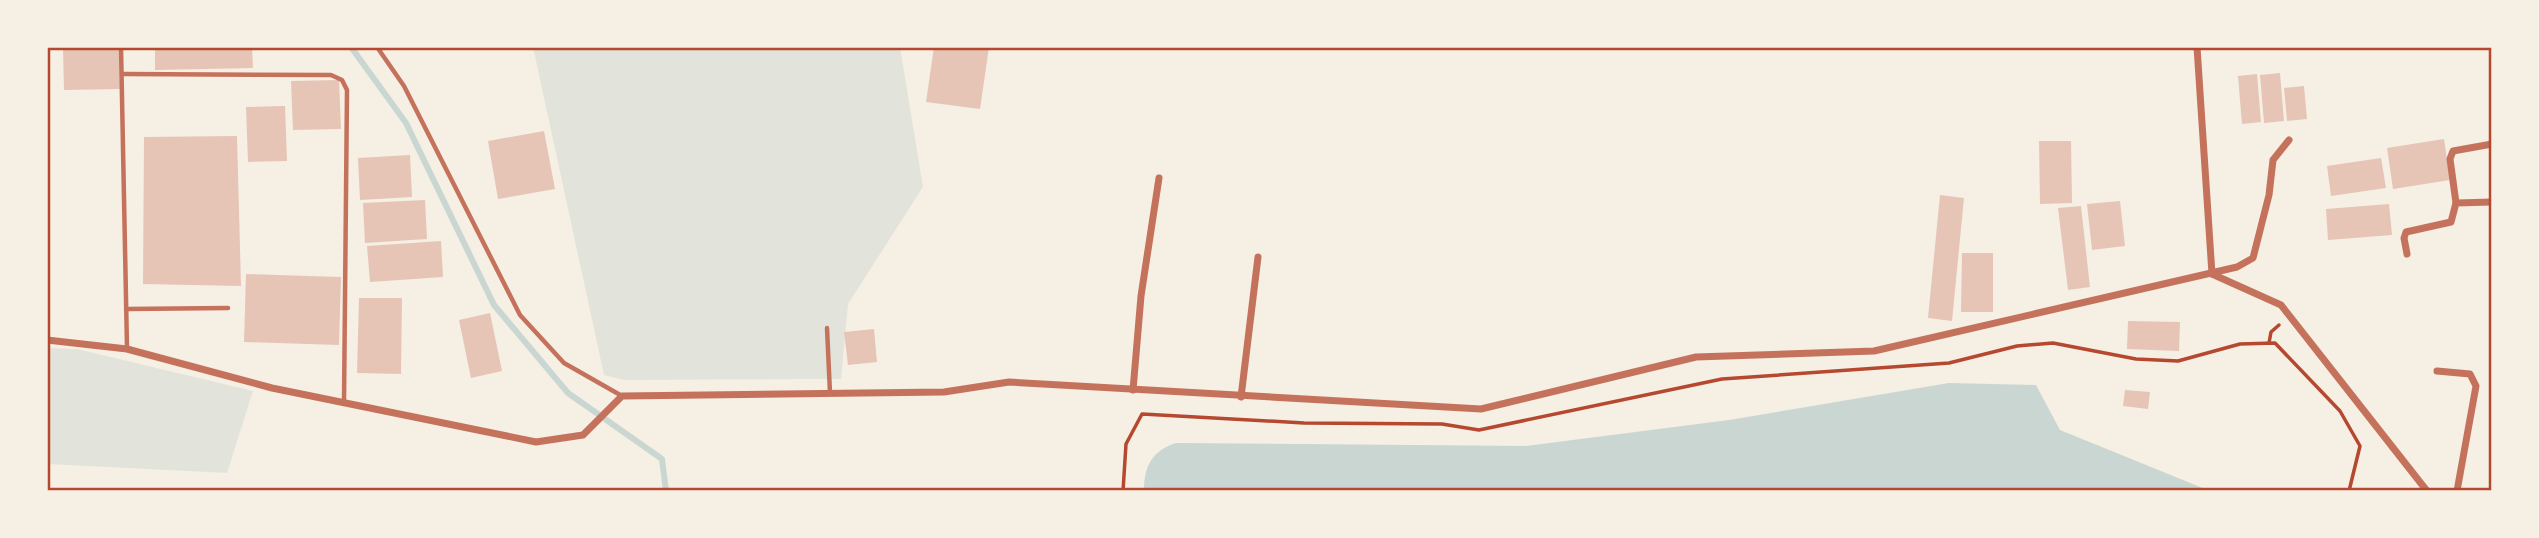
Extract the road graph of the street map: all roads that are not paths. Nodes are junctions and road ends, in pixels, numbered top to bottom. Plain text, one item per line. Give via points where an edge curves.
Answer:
1 (121, 47) edge
2 (377, 47) edge
3 (2197, 47) edge
4 (122, 74) junction
5 (2289, 140) dead end
6 (2492, 144) edge
7 (1159, 178) dead end
8 (2492, 202) edge
9 (2456, 203) junction
10 (2407, 254) dead end
11 (1258, 257) dead end
12 (2212, 274) junction
13 (228, 308) dead end
14 (126, 309) junction
15 (827, 328) dead end
16 (47, 340) edge
17 (127, 349) junction
18 (2437, 371) dead end
19 (1133, 390) junction
20 (830, 393) junction
21 (622, 396) junction
22 (1241, 397) junction
23 (344, 403) junction
24 (2427, 491) edge
25 (2457, 491) edge

1 - 4 lane
2 - 21 lane via 404,86 520,315 564,363
3 - 12 street
4 - 14 lane
4 - 23 lane via 331,75 342,79 347,90
5 - 12 street via 2273,160 2253,258
6 - 9 street via 2453,151 2449,159
7 - 19 street via 1141,296
8 - 9 street
9 - 10 street via 2451,222 2406,232
11 - 22 street
12 - 22 street via 1874,351 1696,357 1481,410
12 - 24 street via 2281,305
13 - 14 lane
14 - 17 lane
15 - 20 lane
16 - 17 street
17 - 23 street
18 - 25 street via 2470,374 2476,386
19 - 20 street via 1009,382 944,392
19 - 22 street
20 - 21 street
21 - 23 street via 583,435 536,442

